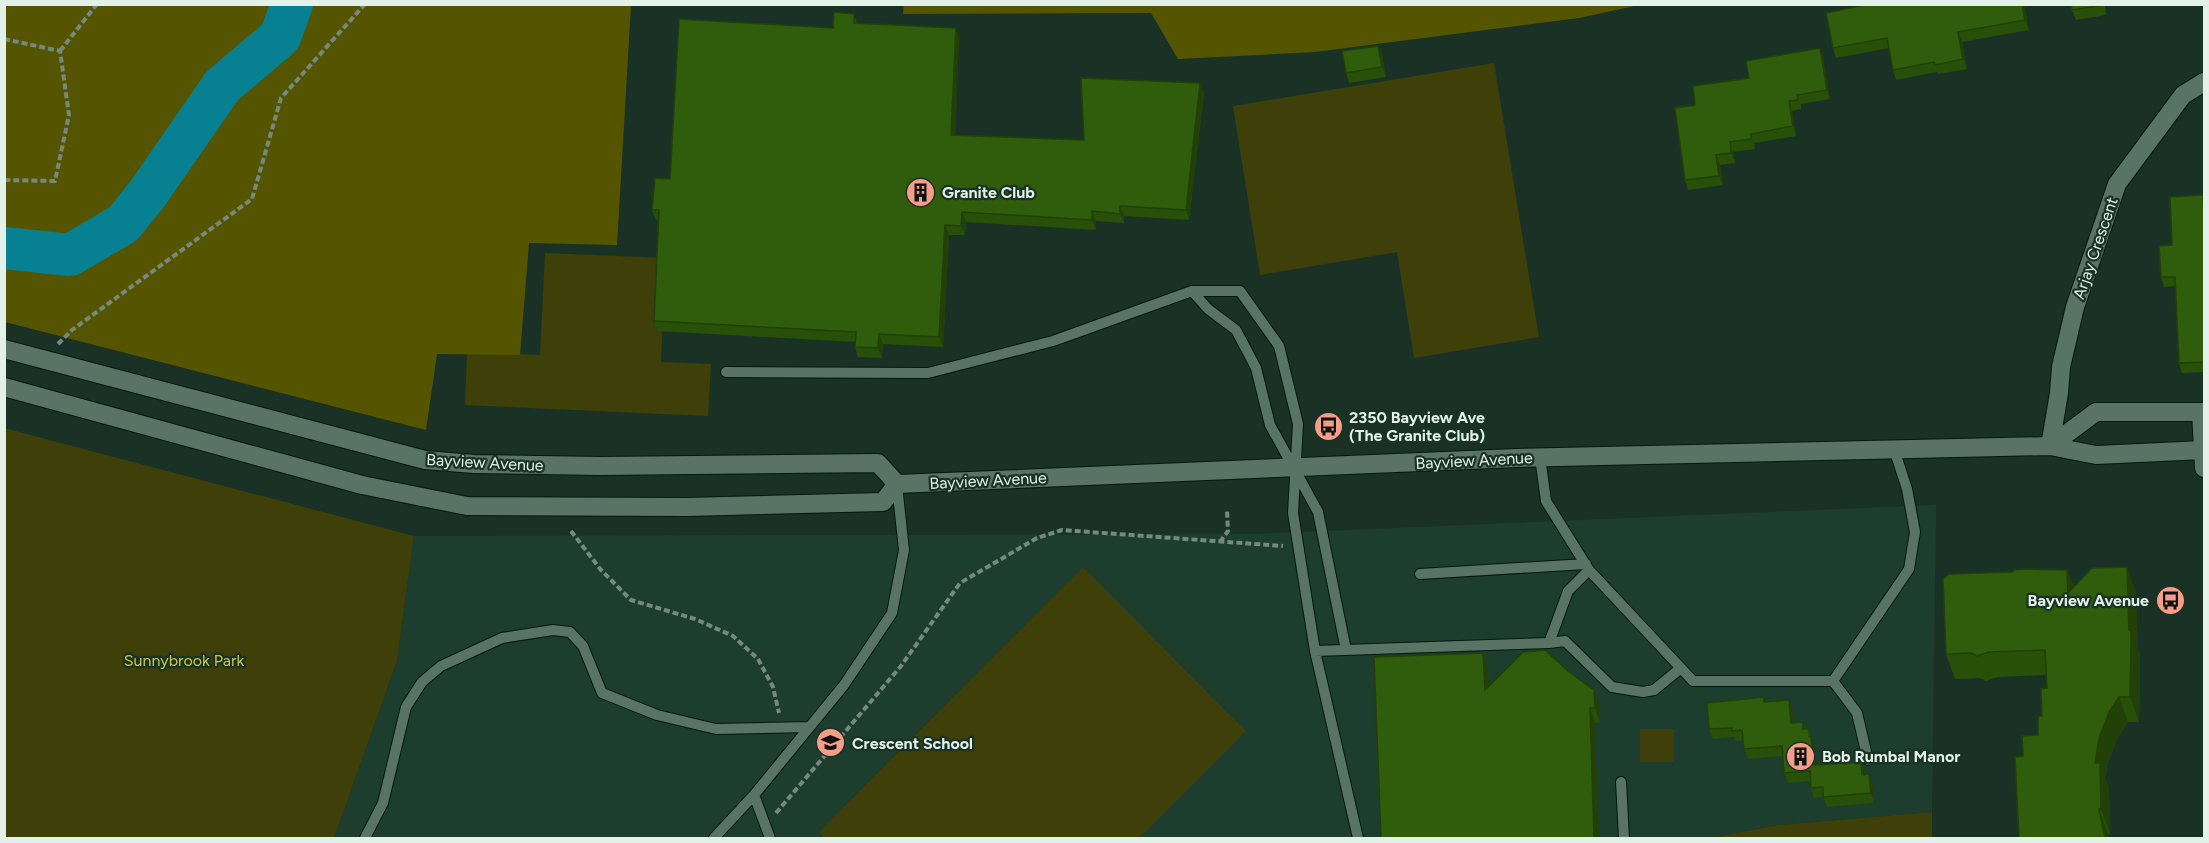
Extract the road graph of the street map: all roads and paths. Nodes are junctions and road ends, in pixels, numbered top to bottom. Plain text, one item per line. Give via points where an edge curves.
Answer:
1 (97, 4) edge
2 (365, 4) edge
3 (4, 39) edge
4 (60, 51) junction
5 (2205, 82) edge
6 (4, 180) edge
7 (1192, 291) junction
8 (72, 330) dead end
9 (4, 349) edge
10 (726, 372) dead end
11 (4, 387) edge
12 (2203, 412) edge
13 (2050, 446) junction
14 (1894, 449) junction
15 (2204, 456) edge
16 (1540, 457) junction
17 (1294, 468) junction
18 (897, 484) junction
19 (1227, 511) dead end
20 (570, 531) dead end
21 (1220, 542) junction
22 (1299, 547) junction
23 (1587, 567) junction
24 (1420, 574) dead end
25 (1549, 643) junction
26 (1346, 650) junction
27 (1315, 651) junction
28 (1681, 668) junction
29 (1833, 681) junction
30 (808, 727) junction
31 (782, 728) junction
32 (1868, 760) dead end
33 (1621, 782) dead end
34 (754, 795) junction
35 (765, 826) junction
36 (365, 838) edge
37 (714, 838) edge
38 (770, 838) edge
39 (1358, 838) edge
40 (1624, 838) edge

1 - 4 path
2 - 8 path via 281,98 252,199
3 - 4 path
4 - 6 path via 69,115 55,181
5 - 13 main road, Arjay Crescent via 2183,95 2117,184 2075,307 2061,367
7 - 10 lane via 1053,341 928,373
7 - 17 lane via 1236,330 1256,368 1270,425
7 - 17 lane via 1240,291 1279,346 1298,424
9 - 18 main road, Bayview Avenue, bridge via 425,460 601,466 879,463
11 - 18 main road, bridge via 362,485 467,506 686,507 883,502
12 - 13 main road via 2096,412
12 - 15 main road
13 - 14 main road, Bayview Avenue
13 - 15 main road, Bayview Avenue via 2096,455
14 - 16 main road, Bayview Avenue
14 - 29 lane via 1915,532 1909,569
16 - 17 main road, Bayview Avenue
16 - 23 lane via 1546,501
17 - 18 main road, Bayview Avenue
17 - 22 lane via 1293,513
17 - 26 lane via 1318,512
18 - 30 lane via 904,550 892,613 844,685
19 - 21 path via 1228,531
20 - 31 path via 631,600 695,619 733,636 758,659 773,687
21 - 22 path
21 - 35 path via 1062,530 1037,538 960,583 902,666
22 - 27 lane
23 - 24 lane
23 - 25 lane via 1568,591
23 - 28 lane
25 - 26 lane
25 - 28 lane via 1565,641 1612,687 1626,690 1654,690
26 - 27 lane
27 - 39 lane
28 - 29 lane via 1693,681
29 - 32 lane via 1857,713
30 - 31 lane
30 - 34 lane
31 - 36 lane via 716,729 657,715 602,693 584,646 570,632 553,630 502,638 441,666 422,681 406,707 382,803
33 - 40 lane
34 - 35 lane
34 - 37 lane
35 - 38 lane

